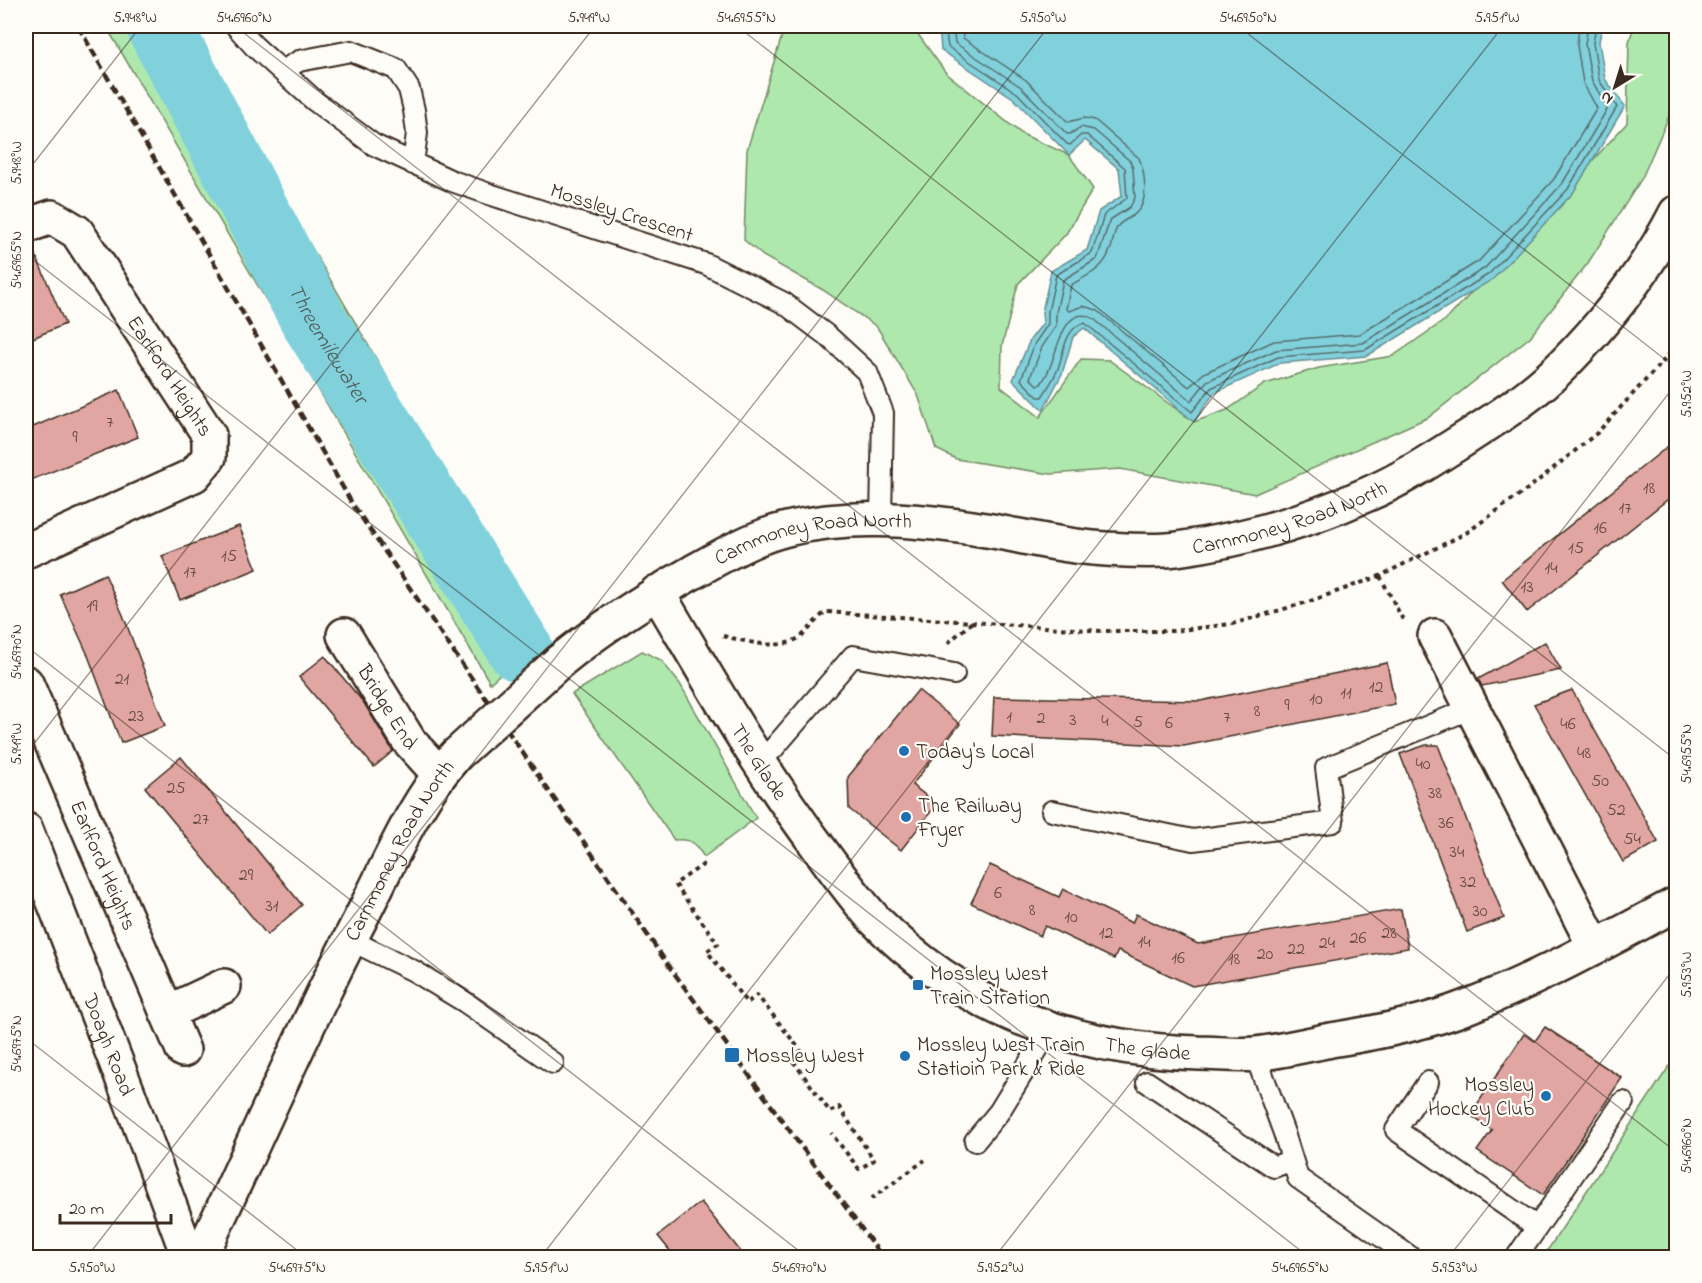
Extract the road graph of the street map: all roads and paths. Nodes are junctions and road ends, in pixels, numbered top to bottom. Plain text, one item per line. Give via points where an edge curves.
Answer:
1 (236, 26) edge
2 (282, 70) junction
3 (413, 164) junction
4 (1677, 213) edge
5 (26, 226) edge
6 (881, 519) junction
7 (26, 551) edge
8 (657, 592) junction
9 (344, 634) dead end
10 (1435, 636) dead end
11 (954, 674) dead end
12 (26, 683) edge
13 (1472, 708) junction
14 (756, 760) junction
15 (448, 765) junction
16 (1052, 811) dead end
17 (26, 830) edge
18 (704, 864) dead end
19 (1677, 904) edge
20 (350, 940) junction
21 (1595, 947) junction
22 (224, 986) dead end
23 (167, 1013) junction
24 (1042, 1027) junction
25 (183, 1050) dead end
26 (1254, 1054) junction
27 (553, 1063) dead end
28 (1147, 1082) dead end
29 (1428, 1082) dead end
30 (1623, 1102) dead end
31 (831, 1132) dead end
32 (975, 1141) dead end
33 (925, 1160) dead end
34 (1292, 1160) junction
35 (872, 1199) dead end
36 (1537, 1227) junction
37 (189, 1257) edge
38 (200, 1257) edge
39 (1412, 1257) edge
40 (1516, 1257) edge

1 - 2 lane, Mossley Crescent
2 - 3 lane, Mossley Crescent via 374,145
2 - 3 lane via 299,61 351,51 396,69 409,89 414,110 417,133
3 - 6 lane, Mossley Crescent via 489,194 706,264 784,303 829,337 867,372 883,413
4 - 6 street, Carnmoney Road North via 1659,246 1612,311 1564,364 1508,411 1371,493 1303,521 1175,549 1105,549 972,528
5 - 7 street, Earlford Heights via 52,217 77,232 208,435 209,457 194,475
6 - 8 street, Carnmoney Road North via 831,521 785,529 744,544
8 - 14 street, The Glade
8 - 15 street, Carnmoney Road North, bridge via 560,661
9 - 15 street, Bridge End via 409,741
10 - 13 street
11 - 14 lane via 853,656 773,749
12 - 23 street, Earlford Heights
13 - 16 lane via 1326,768 1333,822 1193,840
13 - 21 street
14 - 24 street, The Glade via 830,864 890,934 955,985
15 - 20 street, Carnmoney Road North via 423,798
17 - 37 street, Doagh Road
18 - 31 path via 675,884 718,944 707,951 747,1003 757,995 801,1051 791,1058 830,1112 838,1107 874,1160 859,1169
19 - 21 street, The Glade
20 - 27 lane via 424,977
20 - 38 street, Carnmoney Road North
21 - 26 street, The Glade via 1462,1009 1387,1030
22 - 23 street
23 - 25 street, Earlford Heights
24 - 26 street, The Glade via 1144,1050
24 - 32 lane via 1040,1045 999,1112
26 - 34 lane
28 - 34 lane via 1274,1167
29 - 36 lane via 1396,1130
30 - 36 lane
33 - 35 path
34 - 39 lane via 1298,1178
36 - 40 lane

